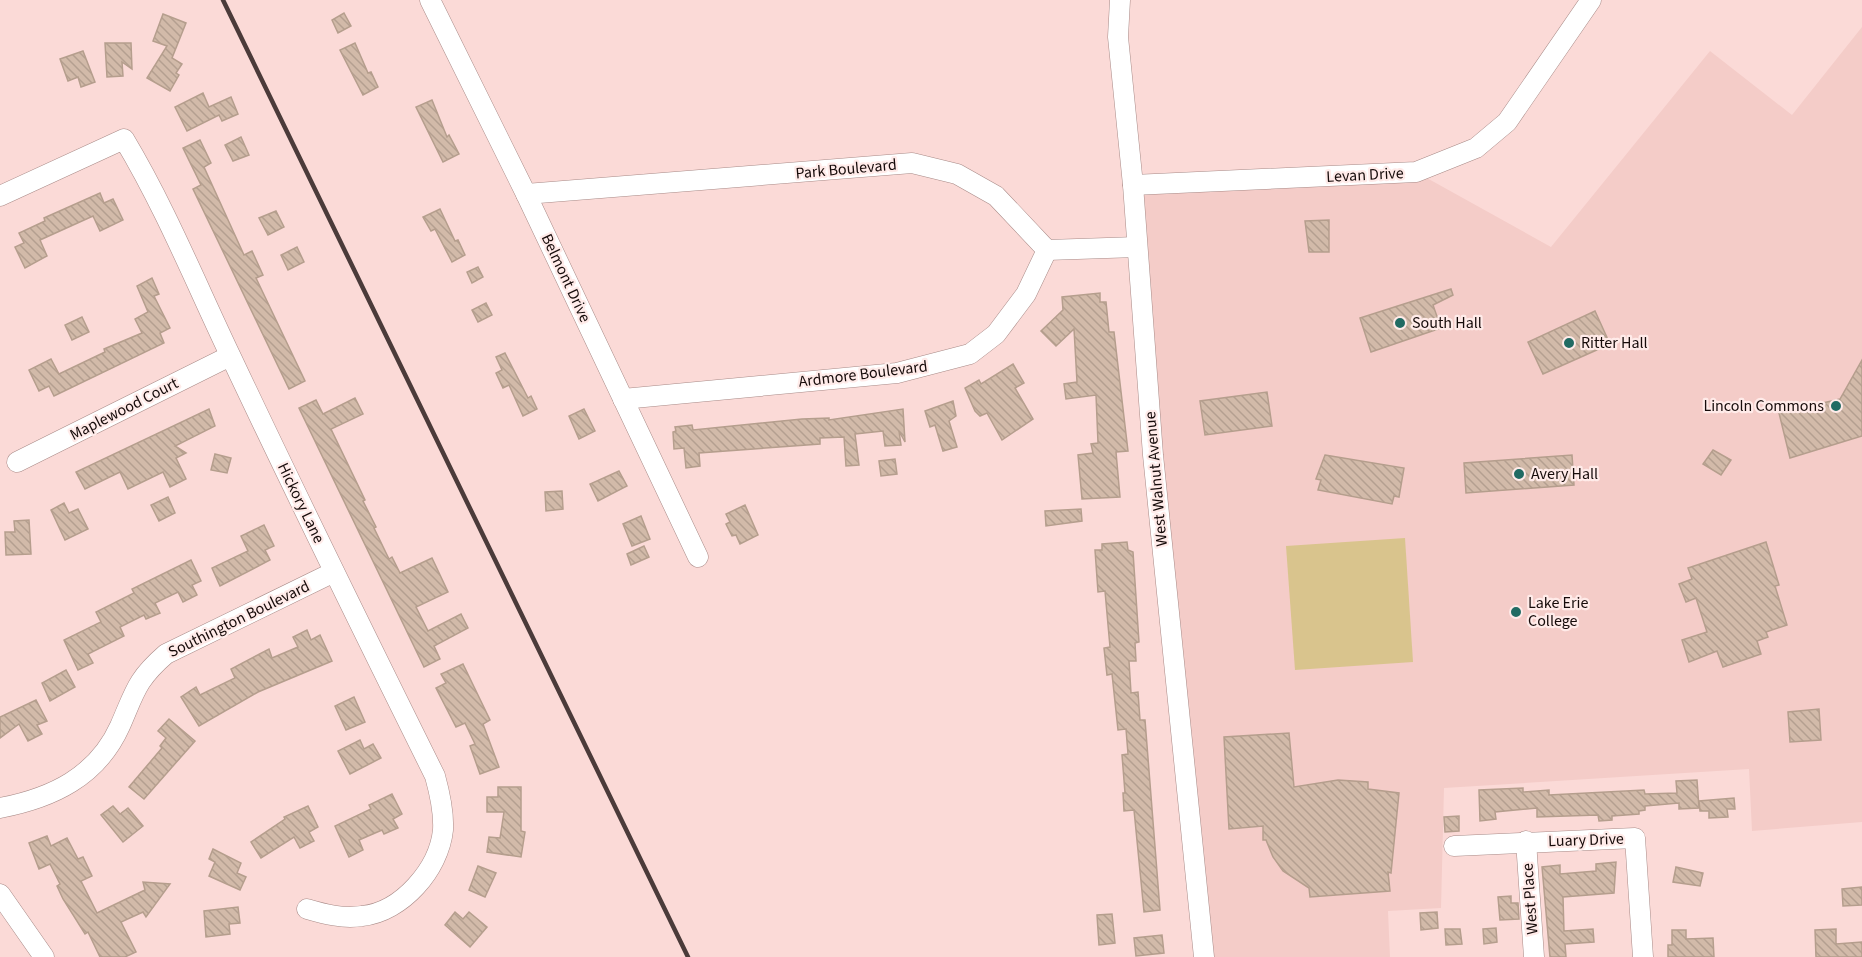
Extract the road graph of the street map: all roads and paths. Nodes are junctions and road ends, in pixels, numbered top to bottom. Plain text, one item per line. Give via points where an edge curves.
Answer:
1 (430, 0) edge
2 (1120, 0) edge
3 (1591, 0) edge
4 (1133, 185) junction
5 (526, 194) junction
6 (0, 196) edge
7 (1137, 247) junction
8 (1047, 250) junction
9 (230, 356) junction
10 (623, 399) junction
11 (17, 462) dead end
12 (698, 557) dead end
13 (334, 572) junction
14 (0, 808) edge
15 (1526, 842) junction
16 (1454, 846) dead end
17 (0, 894) edge
18 (307, 909) dead end
19 (44, 957) edge
20 (1204, 957) edge
21 (1534, 957) edge
22 (1643, 957) edge

1 - 5 street, Belmont Drive
2 - 4 street, West Walnut Avenue via 1118,37
3 - 4 street, Levan Drive via 1507,123 1476,148 1416,172
4 - 7 street, West Walnut Avenue
5 - 8 street, Park Boulevard via 912,163 957,174 996,196
5 - 10 street, Belmont Drive
6 - 9 street, Hickory Lane via 124,140
7 - 8 street
7 - 20 street, West Walnut Avenue via 1153,455
8 - 10 street, Ardmore Boulevard via 1026,294 996,334 970,354 897,373
9 - 11 street, Maplewood Court
9 - 13 street, Hickory Lane
10 - 12 street, Belmont Drive
13 - 14 street, Southington Boulevard via 166,654 146,672 132,693 107,751 75,782 54,793
13 - 18 street, Hickory Lane via 435,776 442,804 442,831 436,858 423,879 405,896 363,916 327,915
15 - 16 street, Luary Drive
15 - 21 street, West Place
15 - 22 street, Luary Drive via 1635,838
17 - 19 street

